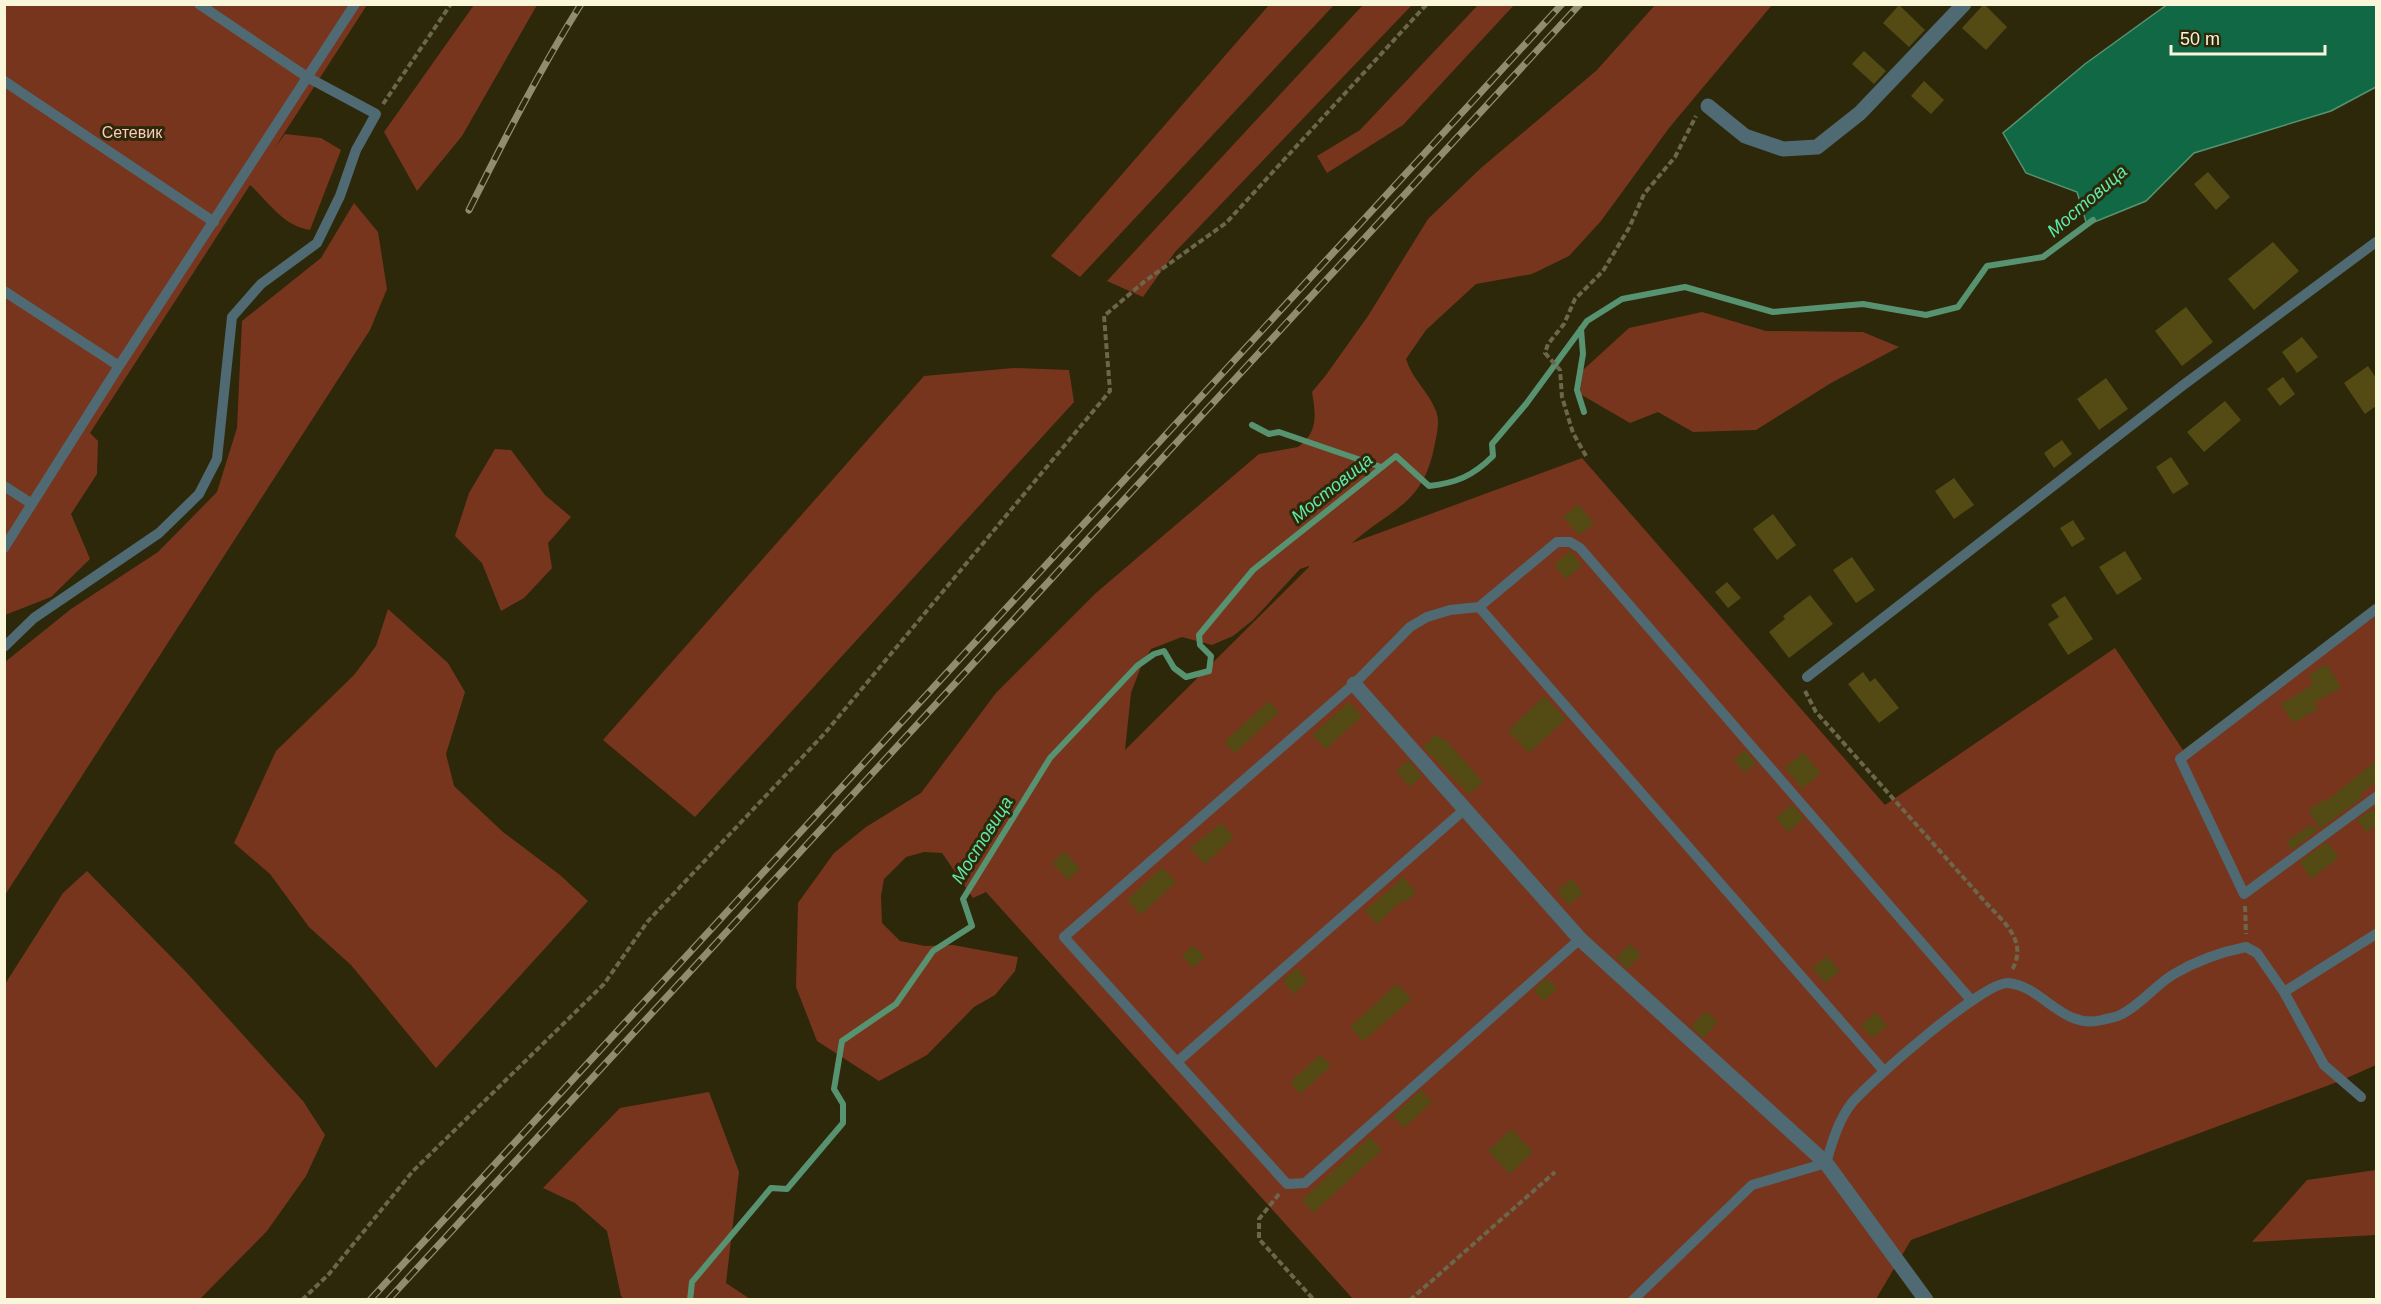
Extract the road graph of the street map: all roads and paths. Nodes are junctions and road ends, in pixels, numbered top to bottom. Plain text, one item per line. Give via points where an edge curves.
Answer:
1 (199, 4) edge
2 (355, 4) edge
3 (451, 4) edge
4 (1427, 4) edge
5 (1964, 4) edge
6 (307, 77) junction
7 (4, 81) edge
8 (1708, 106) joint
9 (376, 114) junction
10 (214, 222) junction
11 (2376, 242) edge
12 (4, 291) edge
13 (119, 366) junction
14 (1586, 456) dead end
15 (4, 486) edge
16 (32, 504) junction
17 (4, 548) edge
18 (1479, 607) junction
19 (2376, 609) edge
20 (4, 647) edge
21 (1807, 677) joint
22 (1354, 684) junction
23 (2376, 797) edge
24 (1465, 809) junction
25 (2244, 894) junction
26 (2376, 934) edge
27 (1580, 939) junction
28 (2246, 947) junction
29 (2005, 982) junction
30 (2284, 992) junction
31 (1971, 1000) junction
32 (1177, 1062) junction
33 (1884, 1071) junction
34 (2361, 1097) dead end
35 (1826, 1163) junction
36 (1555, 1172) dead end
37 (1287, 1184) junction
38 (302, 1299) edge
39 (1314, 1299) edge
40 (1410, 1299) edge
41 (1633, 1299) edge
42 (1926, 1299) edge

1 - 6 lane
2 - 6 lane
3 - 9 path
4 - 38 path via 1226,223 1104,316 1110,390 825,733 648,921 604,984 413,1170 329,1274
5 - 8 street via 1860,112 1817,147 1783,149 1745,136
6 - 9 lane
6 - 10 lane
7 - 10 lane
8 - 14 path via 1699,111 1675,157 1644,194 1603,271 1575,299 1564,324 1548,344 1545,353 1560,370 1562,397 1573,433
9 - 20 lane via 316,243 261,284 232,318 217,459 199,494 159,533 33,618
10 - 13 lane
11 - 21 lane via 2172,394
12 - 13 lane
13 - 16 lane
15 - 16 lane
16 - 17 lane
18 - 22 lane via 1450,609 1410,627
18 - 31 lane via 1557,542 1570,542 1580,548
18 - 33 lane
19 - 25 lane via 2180,759
21 - 29 path via 1803,684 1805,692 1816,712 2007,924 2019,949
22 - 24 street
22 - 32 lane via 1064,937
23 - 25 lane
24 - 27 street
24 - 32 lane
25 - 28 path
26 - 30 lane
27 - 35 street
27 - 37 lane via 1305,1183
28 - 29 lane via 2222,952 2174,974 2121,1015 2091,1023 2068,1016 2022,985
28 - 30 lane via 2257,953
29 - 31 lane
30 - 34 lane via 2324,1065
31 - 33 lane
32 - 37 lane
33 - 35 lane via 1850,1105
35 - 41 lane via 1752,1185
35 - 42 street
36 - 40 path
37 - 39 path via 1259,1219 1259,1239

